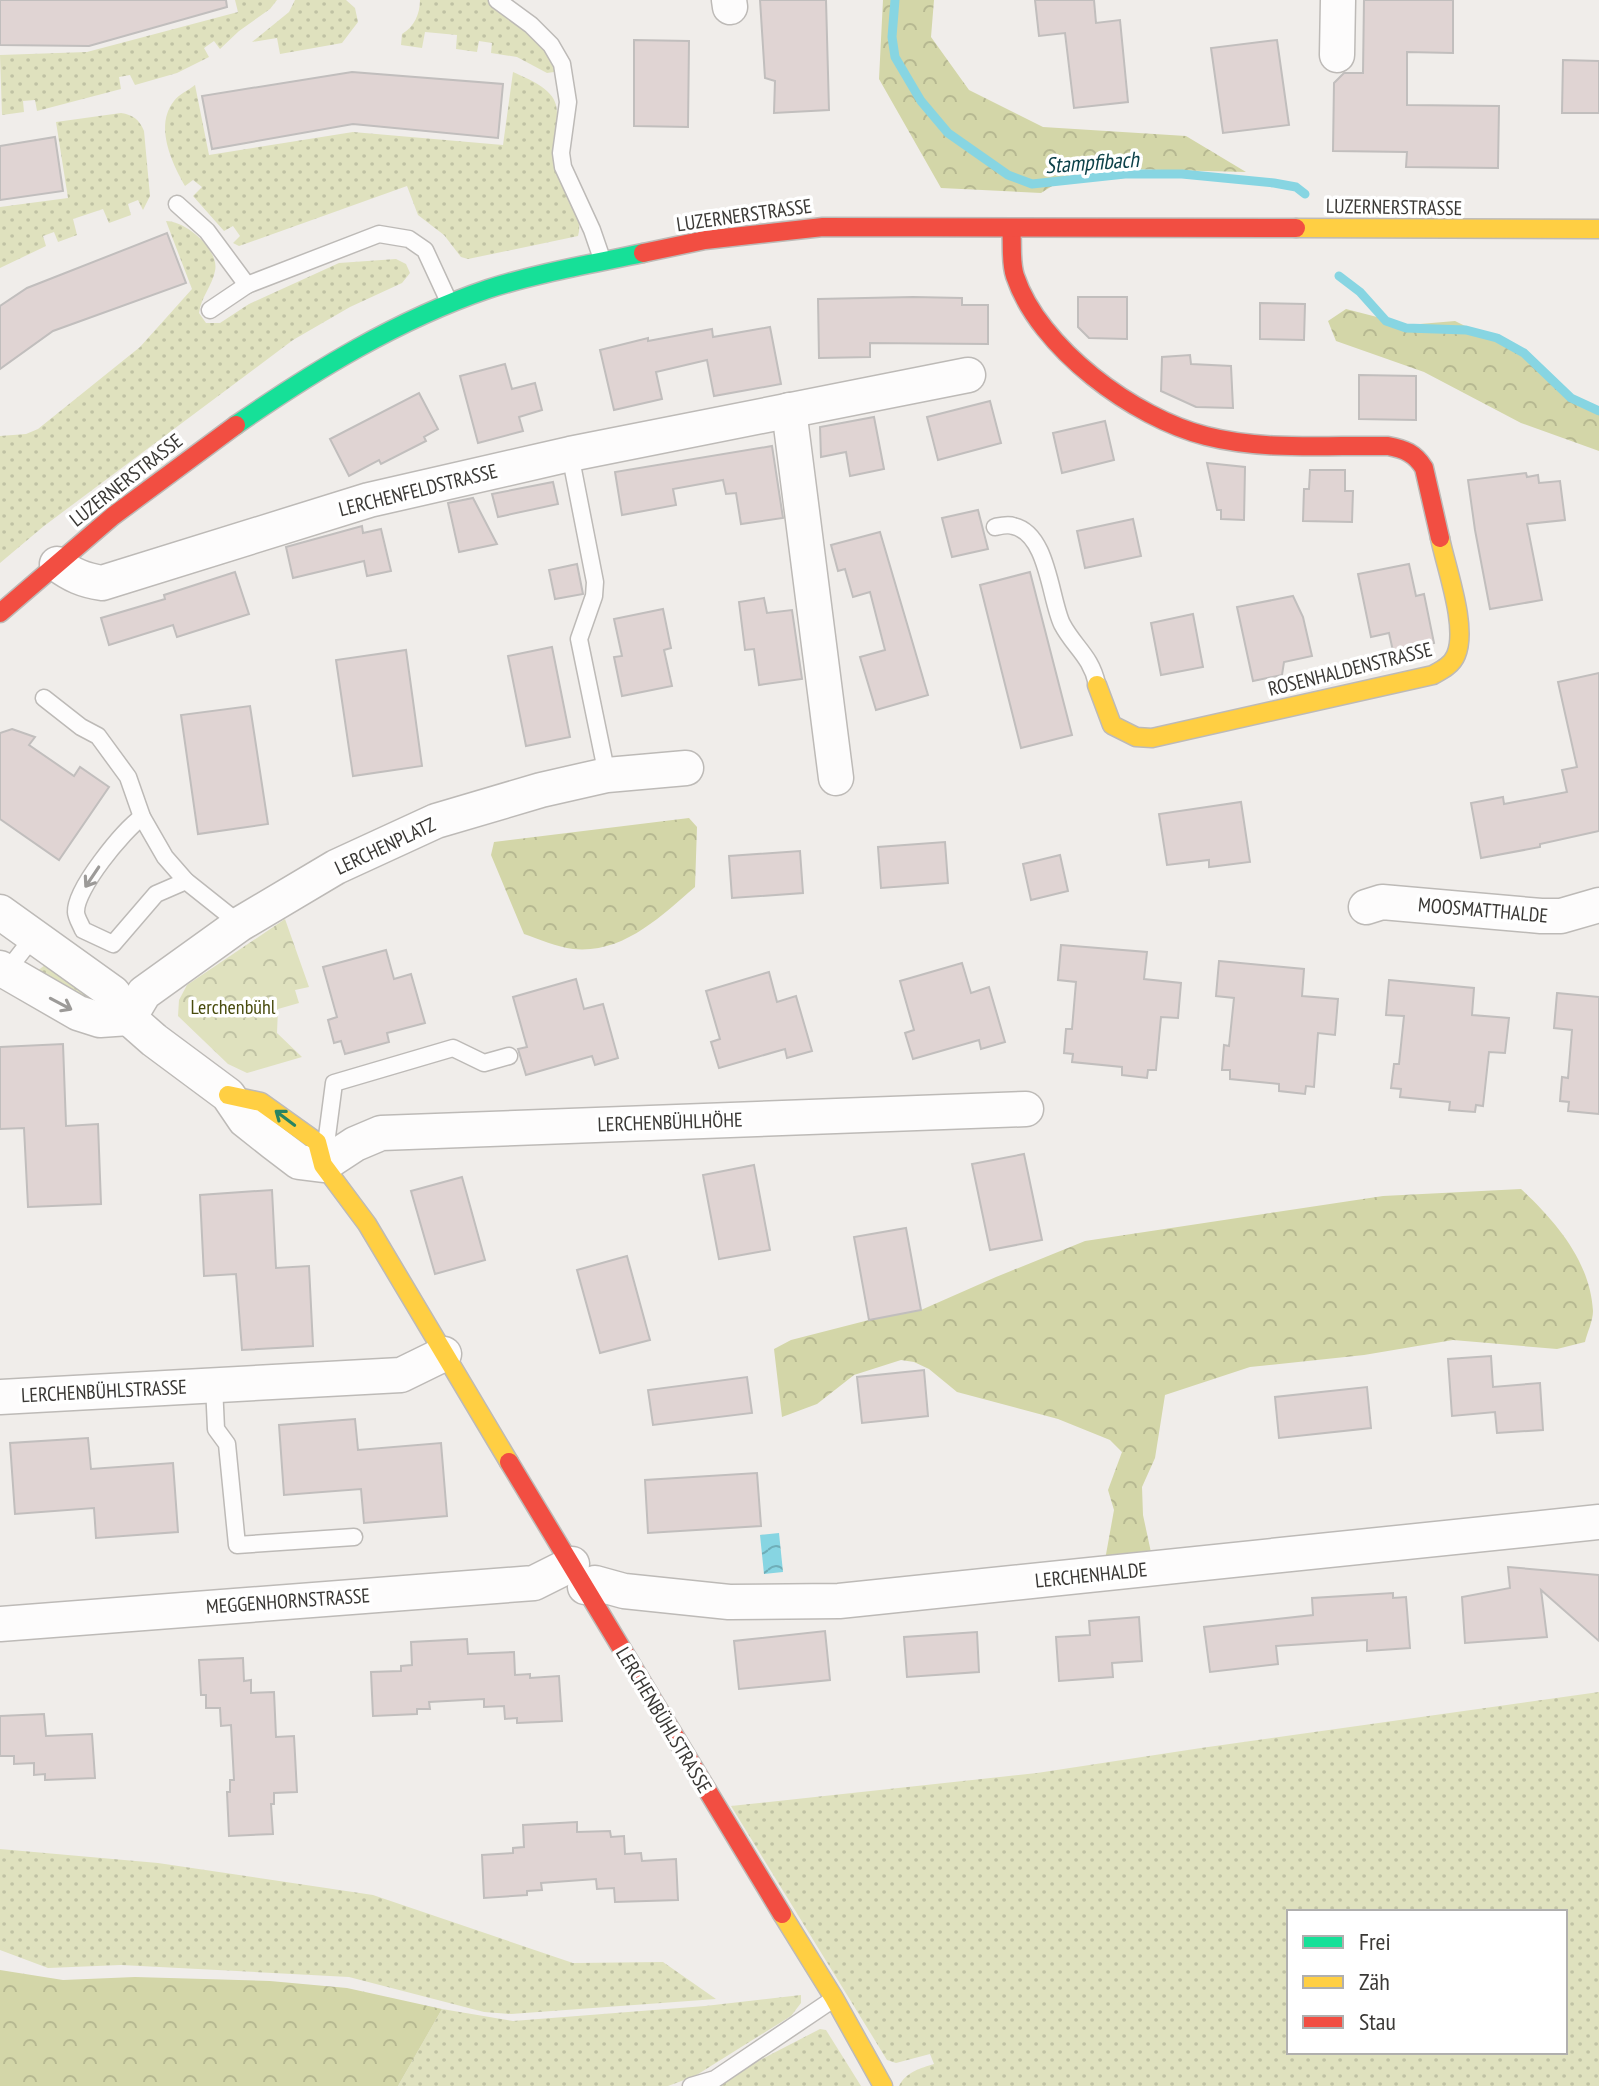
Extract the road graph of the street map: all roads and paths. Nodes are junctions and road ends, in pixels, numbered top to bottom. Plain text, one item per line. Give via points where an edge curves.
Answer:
1 (497, 0) edge
2 (1338, 0) edge
3 (1337, 55) dead end
4 (177, 204) dead end
5 (1011, 228) junction
6 (1599, 229) edge
7 (603, 261) junction
8 (247, 285) junction
9 (450, 306) junction
10 (210, 310) dead end
11 (968, 375) dead end
12 (789, 410) junction
13 (570, 454) junction
14 (995, 527) dead end
15 (57, 564) junction
16 (0, 613) edge
17 (1097, 685) joint
18 (44, 698) dead end
19 (686, 768) dead end
20 (607, 775) junction
21 (836, 778) dead end
22 (142, 817) junction
23 (186, 881) junction
24 (1599, 905) edge
25 (1366, 907) dead end
26 (0, 912) edge
27 (240, 924) junction
28 (34, 936) junction
29 (2, 973) edge
30 (129, 1018) junction
31 (509, 1056) dead end
32 (1026, 1109) dead end
33 (323, 1165) junction
34 (444, 1354) junction
35 (214, 1385) junction
36 (0, 1397) edge
37 (1599, 1522) edge
38 (354, 1537) dead end
39 (578, 1576) junction
40 (0, 1624) edge
41 (834, 1998) junction
42 (691, 2086) edge
43 (883, 2086) edge

1 - 7 lane via 531,25 562,64 568,102 563,167
2 - 3 street
4 - 8 lane via 207,231
5 - 6 street, LUZERNERSTRASSE
5 - 7 street, LUZERNERSTRASSE via 778,230
5 - 17 street, ROSENHALDENSTRASSE via 1015,275 1047,328 1102,383 1147,412 1233,441 1388,446 1418,457 1460,628 1459,653 1448,668 1433,675 1152,738 1112,725
7 - 9 street, LUZERNERSTRASSE via 486,290
8 - 9 lane via 379,234 409,239 425,250
8 - 10 lane
9 - 15 street, LUZERNERSTRASSE via 306,376 176,467
11 - 12 street, LERCHENFELDSTRASSE
12 - 13 street, LERCHENFELDSTRASSE
12 - 21 street
13 - 15 street, LERCHENFELDSTRASSE via 369,500 102,583 86,581
13 - 20 lane via 595,582 579,639
14 - 17 lane, ROSENHALDENSTRASSE via 1024,530 1041,553 1063,626 1088,657
15 - 16 street, LUZERNERSTRASSE
18 - 22 lane via 98,736 128,777
19 - 20 street, LERCHENPLATZ
20 - 27 street, LERCHENPLATZ via 436,821 336,867
22 - 23 lane
22 -> 23 lane via 85,885 76,911 83,930 113,944 156,894
23 - 27 lane
24 - 25 street, MOOSMATTHALDE via 1561,916 1382,902
26 - 28 street
27 - 30 street, LERCHENPLATZ via 144,993
28 - 29 lane
28 - 30 street via 113,993
29 -> 30 street via 78,1013 100,1020
30 - 33 street via 228,1095 245,1120 299,1162
31 - 33 lane via 484,1063 453,1048 334,1083
32 - 33 street, LERCHENBÜHLHÖHE via 381,1133
33 - 34 street, LERCHENBÜHLSTRASSE via 367,1224
34 - 35 street, LERCHENBÜHLSTRASSE via 401,1375
34 - 39 street, LERCHENBÜHLSTRASSE
35 - 36 street, LERCHENBÜHLSTRASSE
35 - 38 lane via 216,1429 227,1444 237,1545
37 - 39 street, LERCHENHALDE via 839,1601 729,1602 624,1591
39 - 40 street, MEGGENHORNSTRASSE
39 - 41 street, LERCHENBÜHLSTRASSE
41 - 42 lane via 715,2079
41 - 43 street, LERCHENBÜHLSTRASSE

